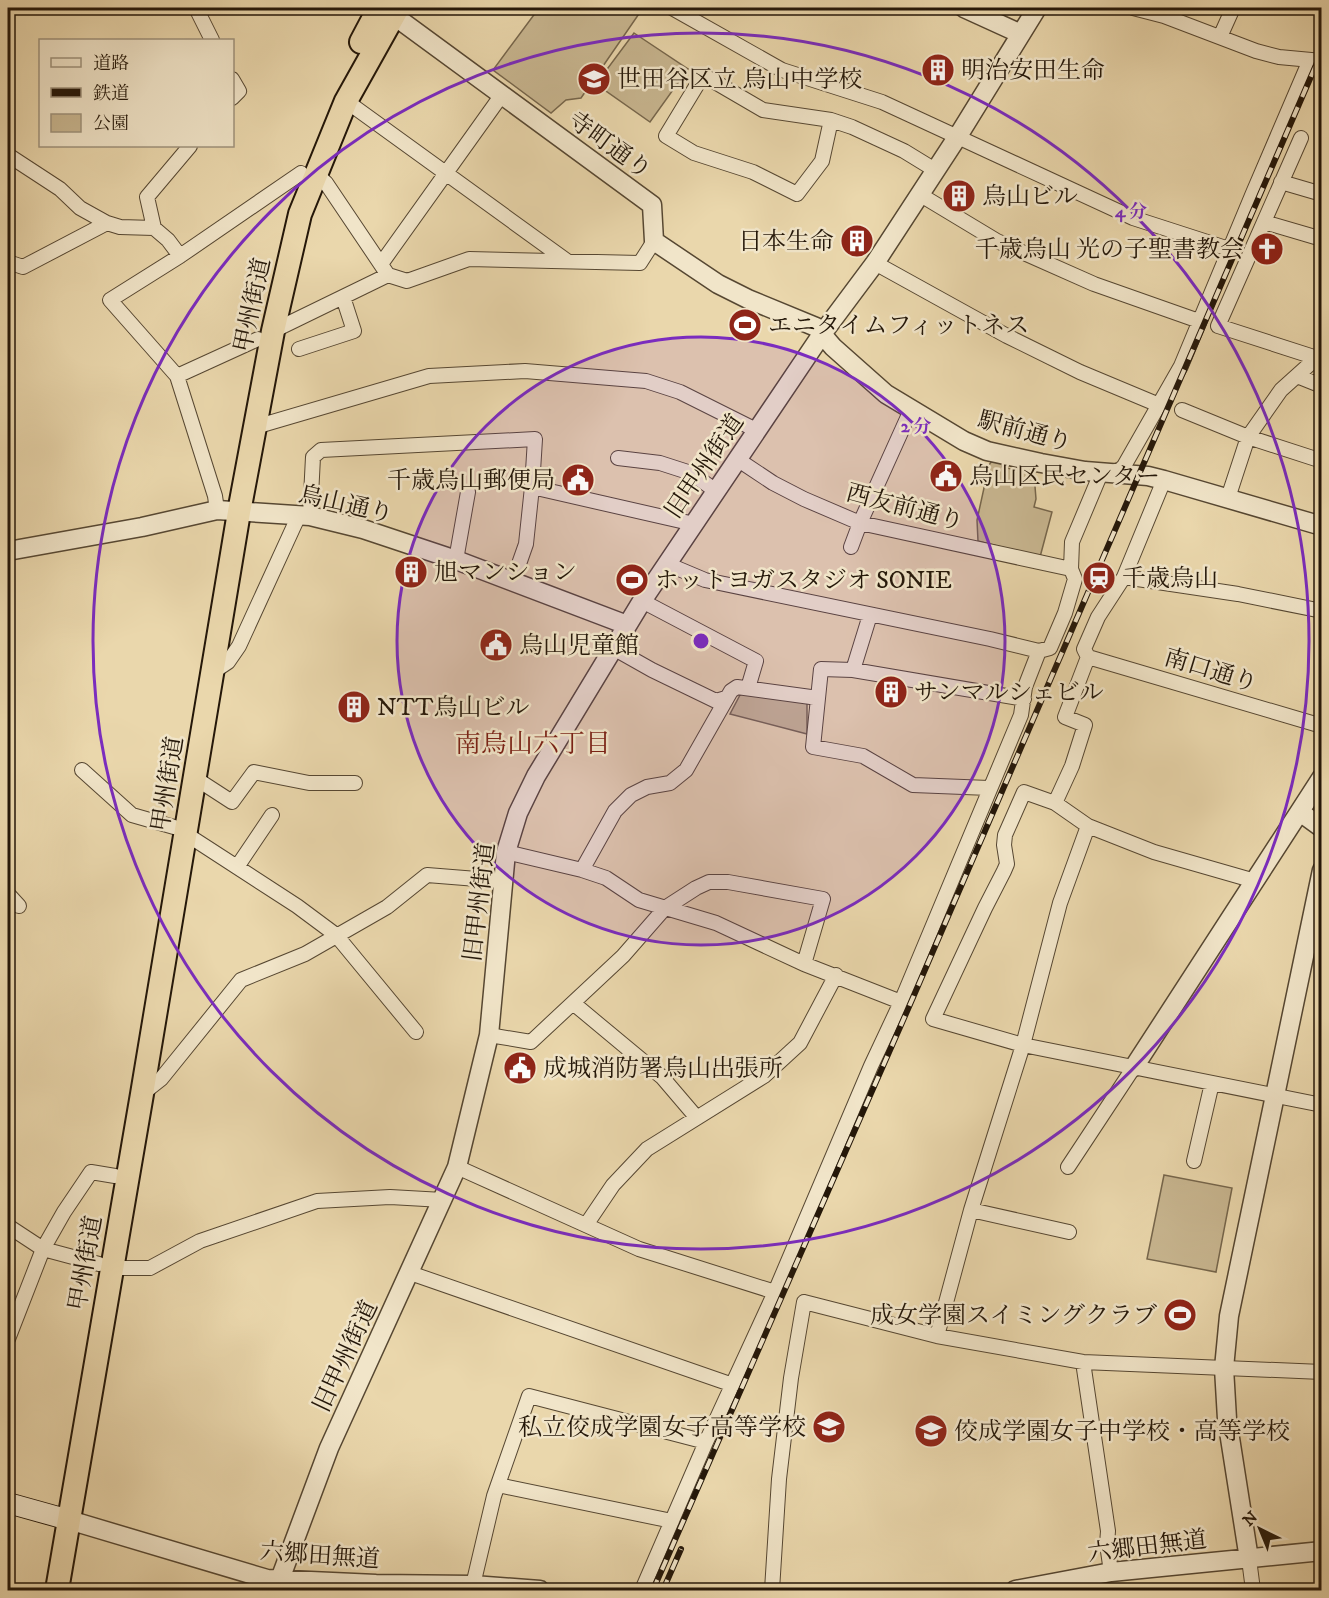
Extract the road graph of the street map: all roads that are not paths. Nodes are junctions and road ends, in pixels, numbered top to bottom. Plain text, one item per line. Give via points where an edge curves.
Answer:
1 (196, 8) edge
2 (672, 8) edge
3 (964, 8) edge
4 (1037, 8) edge
5 (1133, 8) edge
6 (1233, 8) edge
7 (389, 9) edge
8 (1021, 34) junction
9 (1220, 37) junction
10 (212, 39) edge
11 (1316, 61) edge
12 (234, 82) edge
13 (234, 96) edge
14 (501, 96) junction
15 (345, 101) junction
16 (831, 120) junction
17 (958, 136) junction
18 (1301, 138) dead end
19 (189, 147) edge
20 (8, 155) edge
21 (935, 170) junction
22 (446, 173) junction
23 (309, 174) junction
24 (1281, 182) junction
25 (919, 194) junction
26 (1322, 195) edge
27 (1264, 222) junction
28 (107, 223) junction
29 (154, 228) junction
30 (1322, 239) edge
31 (654, 241) junction
32 (1229, 249) junction
33 (180, 256) junction
34 (567, 261) junction
35 (8, 262) edge
36 (875, 263) junction
37 (384, 270) junction
38 (343, 297) junction
39 (1199, 321) junction
40 (822, 334) junction
41 (266, 335) junction
42 (299, 349) dead end
43 (1319, 355) edge
44 (177, 376) junction
45 (1297, 376) junction
46 (1322, 386) edge
47 (1159, 405) junction
48 (911, 410) junction
49 (1182, 410) dead end
50 (255, 427) junction
51 (756, 430) junction
52 (1248, 437) junction
53 (618, 458) dead end
54 (737, 459) junction
55 (1322, 461) edge
56 (1105, 473) junction
57 (1164, 480) junction
58 (532, 487) junction
59 (716, 490) junction
60 (468, 492) dead end
61 (1228, 498) junction
62 (228, 511) junction
63 (304, 515) junction
64 (860, 523) junction
65 (694, 524) junction
66 (1322, 526) edge
67 (851, 547) dead end
68 (8, 551) edge
69 (456, 560) junction
70 (667, 564) junction
71 (1071, 569) junction
72 (1124, 577) junction
73 (513, 581) junction
74 (642, 601) junction
75 (1322, 611) edge
76 (870, 615) junction
77 (627, 625) junction
78 (613, 648) junction
79 (1039, 651) junction
80 (1088, 657) junction
81 (853, 670) junction
82 (213, 672) junction
83 (748, 688) junction
84 (726, 698) junction
85 (818, 698) junction
86 (1024, 699) junction
87 (1322, 726) edge
88 (82, 770) dead end
89 (1322, 777) edge
90 (195, 778) junction
91 (355, 783) dead end
92 (989, 788) junction
93 (1054, 802) junction
94 (1300, 812) junction
95 (272, 815) dead end
96 (1088, 826) junction
97 (1322, 828) edge
98 (180, 831) junction
99 (506, 852) junction
100 (237, 867) junction
101 (582, 870) junction
102 (1322, 870) edge
103 (502, 881) junction
104 (1255, 881) junction
105 (8, 894) edge
106 (19, 906) dead end
107 (665, 908) junction
108 (336, 935) junction
109 (804, 964) junction
110 (836, 975) junction
111 (901, 1002) junction
112 (573, 1003) junction
113 (416, 1032) dead end
114 (489, 1035) junction
115 (1023, 1045) junction
116 (1134, 1066) junction
117 (1212, 1083) junction
118 (142, 1095) junction
119 (1273, 1096) junction
120 (1322, 1105) edge
121 (697, 1118) junction
122 (1194, 1161) dead end
123 (457, 1167) junction
124 (1068, 1167) dead end
125 (115, 1176) junction
126 (443, 1200) junction
127 (971, 1210) junction
128 (586, 1225) junction
129 (8, 1226) edge
130 (1069, 1232) dead end
131 (43, 1249) junction
132 (105, 1266) junction
133 (410, 1273) junction
134 (775, 1292) junction
135 (9, 1333) edge
136 (937, 1336) junction
137 (1083, 1362) junction
138 (1224, 1368) junction
139 (1322, 1372) edge
140 (733, 1385) junction
141 (706, 1442) junction
142 (498, 1485) junction
143 (8, 1503) edge
144 (62, 1518) junction
145 (672, 1521) junction
146 (1322, 1551) edge
147 (1249, 1558) junction
148 (1111, 1572) junction
149 (278, 1584) edge
150 (473, 1585) junction
151 (43, 1590) edge
152 (57, 1590) edge
153 (540, 1590) edge
154 (642, 1590) edge
155 (772, 1590) edge
156 (1015, 1590) edge
157 (1253, 1590) edge

1 - 10 street
2 - 17 street via 782,70 882,102
3 - 8 street
4 - 8 street, 旧甲州街道
5 - 9 street
6 - 9 street
7 - 14 street, 寺町通り
7 - 15 highway, 甲州街道
7 - 23 highway, 甲州街道 via 321,121
8 - 17 street, 旧甲州街道
9 - 11 street via 1279,57
11 - 32 street
12 - 13 street via 239,91
14 - 22 street
14 - 31 street, 寺町通り via 652,205
15 - 22 street
15 - 23 highway, 甲州街道
16 - 16 street via 822,160 797,194 753,172 694,153 666,136 703,75 764,110
16 - 21 street via 904,150
17 - 21 street, 旧甲州街道
17 - 32 street via 1133,218
18 - 24 street
19 - 29 street via 147,196
20 - 28 street
21 - 25 street, 旧甲州街道
22 - 34 street
22 - 37 street
23 - 33 street
23 - 37 street via 326,183
23 - 41 highway, 甲州街道
24 - 26 street
24 - 27 street
25 - 36 street, 旧甲州街道
25 - 39 street via 997,241 1094,284
27 - 30 street
27 - 43 street via 1218,326
28 - 29 street
28 - 35 street via 23,267
29 - 33 street
31 - 34 street via 640,263
31 - 40 street via 718,284 816,327
32 - 39 street
33 - 44 street via 110,300
34 - 37 street via 469,260 407,281
36 - 40 street, 旧甲州街道
36 - 47 street via 1080,372
37 - 38 street
38 - 41 street
38 - 42 street via 354,331
39 - 47 street via 1181,366
40 - 48 street, 駅前通り via 886,394
40 - 51 street, 旧甲州街道
41 - 44 street
41 - 50 highway, 甲州街道
41 - 62 highway, 甲州街道
43 - 45 street
44 - 62 street via 215,496
45 - 46 street
45 - 52 street via 1281,390
47 - 56 street via 1124,466
48 - 56 street, 駅前通り via 987,452
48 - 64 street
49 - 52 street
50 - 51 street via 429,376 525,371 646,381 680,392
50 - 62 highway, 甲州街道
51 - 54 street, 旧甲州街道
52 - 55 street
52 - 61 street
53 - 59 street via 660,463 691,473
54 - 59 street, 旧甲州街道
54 - 64 street, 西友前通り via 773,483
56 - 57 street, 駅前通り
56 - 71 street via 1072,542
57 - 61 street
57 - 72 street
58 - 63 street via 535,439 321,450 313,457
58 - 65 street
58 - 73 street via 526,544
59 - 65 street, 旧甲州街道
60 - 69 street
61 - 66 street
62 - 63 street, 烏山通り
62 - 68 street, 烏山通り
62 - 82 highway, 甲州街道
62 - 98 highway, 甲州街道
63 - 69 street, 烏山通り
63 - 82 street via 239,646 228,662
64 - 67 street
64 - 71 street, 西友前通り
65 - 70 street, 旧甲州街道
69 - 73 street, 烏山通り
70 - 74 street, 旧甲州街道
70 - 76 street via 705,580
71 - 79 street via 1075,579 1065,613 1050,648
72 - 75 street
72 - 80 street via 1098,617 1084,649
73 - 77 street, 烏山通り
74 - 77 street, 旧甲州街道
74 - 83 street via 756,661
76 - 79 street
76 - 81 street
77 - 78 street, 旧甲州街道
78 - 84 street via 716,701
78 - 99 street, 旧甲州街道 via 536,776 518,813
79 - 86 street
80 - 87 street, 南口通り
80 - 93 street via 1065,717 1085,725 1072,766
81 - 85 street via 821,669
81 - 86 street
82 - 90 highway, 甲州街道
83 - 84 street via 737,687
83 - 85 street
84 - 101 street via 686,771 670,783 631,795 615,811
85 - 92 street via 813,747 862,756 913,785
86 - 92 street via 1021,715
88 - 98 street via 132,815
89 - 94 street
90 - 91 street via 232,802 254,771 309,783
90 - 98 highway, 甲州街道
92 - 111 street
93 - 96 street
93 - 115 street via 1024,792 1004,840 1005,871 933,1019
94 - 97 street
94 - 104 street
95 - 100 street
96 - 104 street via 1154,852
96 - 115 street via 1060,903
98 - 100 street
98 - 118 highway, 甲州街道
98 - 125 highway, 甲州街道
99 - 101 street
99 - 103 street, 旧甲州街道
100 - 108 street
101 - 107 street via 606,878 639,900
102 - 119 street
103 - 108 street via 427,875 387,907
103 - 114 street, 旧甲州街道
104 - 116 street
105 - 106 street
107 - 109 street via 716,923
107 - 109 street via 709,882 823,899
107 - 112 street via 623,956
108 - 113 street
108 - 118 street via 304,954 241,980 161,1079
109 - 110 street
110 - 111 street
110 - 121 street via 800,1043 764,1076
111 - 134 street
112 - 114 street via 531,1042
112 - 121 street via 662,1077
114 - 123 street, 旧甲州街道
115 - 116 street
115 - 127 street
116 - 117 street
116 - 124 street
117 - 119 street
117 - 122 street
118 - 132 highway, 甲州街道
119 - 120 street
119 - 138 street via 1229,1316
121 - 128 street via 647,1149 614,1185
123 - 126 street, 旧甲州街道
123 - 128 street
125 - 131 street via 91,1172
125 - 132 highway, 甲州街道
126 - 132 street via 390,1197 317,1201 200,1241 150,1269
126 - 133 street, 旧甲州街道
127 - 130 street
127 - 136 street
128 - 134 street via 667,1259
129 - 131 street
131 - 132 street
131 - 135 street
132 - 144 highway, 甲州街道
133 - 140 street
133 - 149 street, 旧甲州街道 via 329,1448
134 - 140 street
136 - 137 street
136 - 155 street via 804,1302 779,1479
137 - 138 street
137 - 148 street
138 - 139 street
138 - 147 street via 1227,1419
140 - 141 street
141 - 142 street via 529,1396
141 - 145 street
142 - 145 street
142 - 150 street
143 - 144 main road
144 - 149 street, 六郷田無道
144 - 151 highway, 甲州街道
144 - 152 highway, 甲州街道
145 - 154 street
146 - 147 street, 六郷田無道
147 - 148 street, 六郷田無道
147 - 157 street
148 - 156 street, 六郷田無道
149 - 150 street, 六郷田無道
150 - 153 street, 六郷田無道

